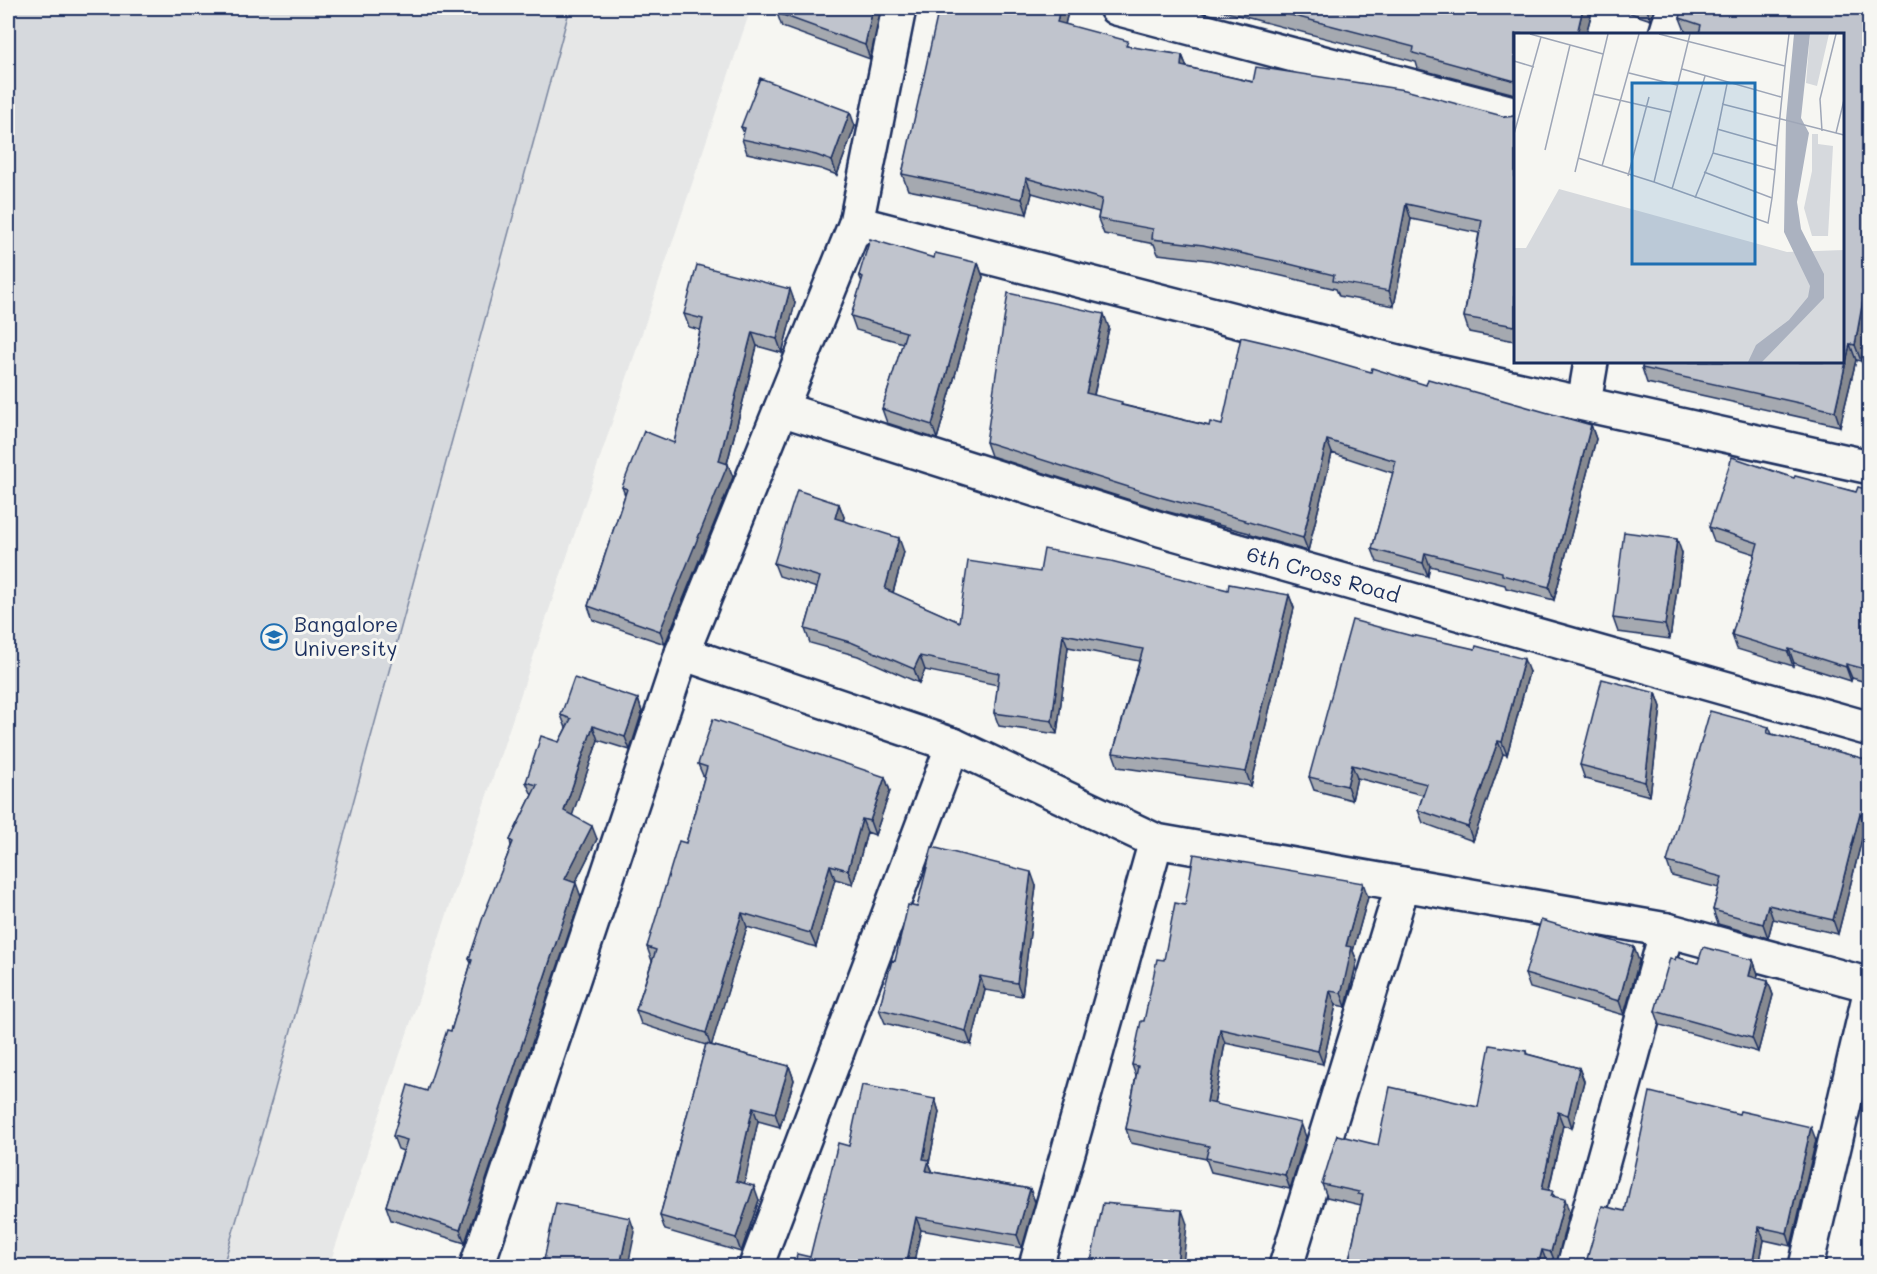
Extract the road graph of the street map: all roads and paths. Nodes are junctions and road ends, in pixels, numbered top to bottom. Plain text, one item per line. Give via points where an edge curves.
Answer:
1 (899, 8) edge
2 (1116, 8) edge
3 (1674, 8) edge
4 (1666, 33) edge
5 (1514, 114) edge
6 (856, 223) junction
7 (1592, 363) edge
8 (1584, 403) junction
9 (781, 409) junction
10 (1868, 457) edge
11 (682, 653) junction
12 (1869, 729) edge
13 (953, 745) junction
14 (1156, 841) junction
15 (1403, 884) junction
16 (1667, 930) junction
17 (1869, 985) edge
18 (1869, 993) edge
19 (477, 1266) edge
20 (756, 1266) edge
21 (1036, 1266) edge
22 (1286, 1266) edge
23 (1574, 1266) edge
24 (1806, 1266) edge

1 - 6 street
2 - 5 street
3 - 4 street
6 - 8 street via 1425,369
6 - 9 street
7 - 8 street
8 - 10 street
9 - 11 street
9 - 12 street, 6th Cross Road via 1160,529
11 - 13 street
11 - 19 street
13 - 14 street
13 - 20 street
14 - 15 street
14 - 21 street
15 - 16 street
15 - 22 street
16 - 17 street
16 - 23 street
18 - 24 street

